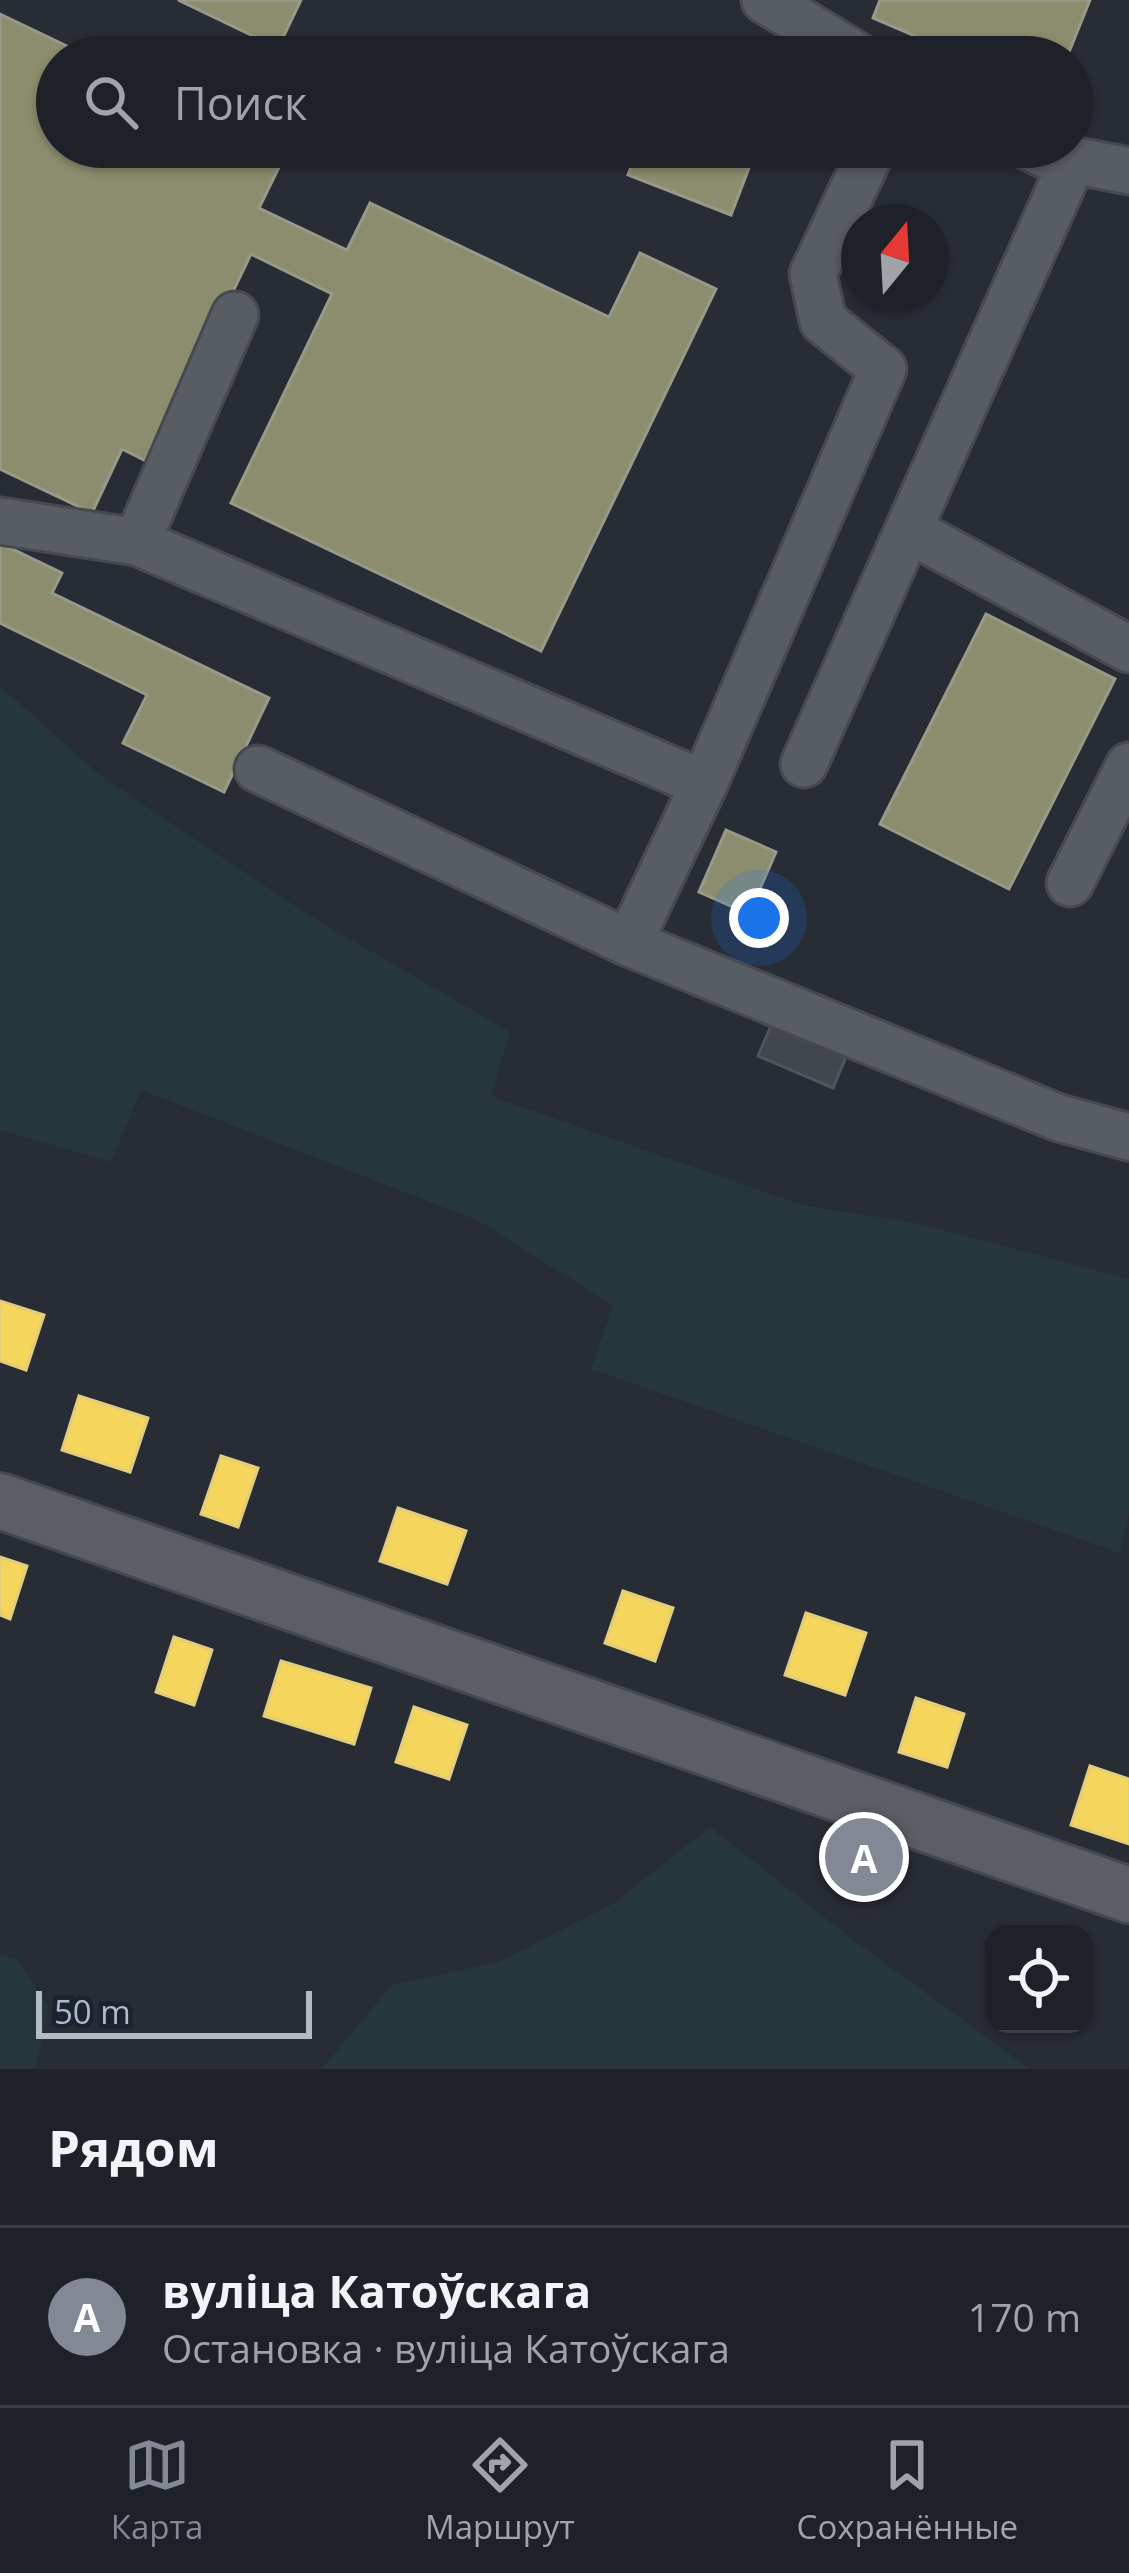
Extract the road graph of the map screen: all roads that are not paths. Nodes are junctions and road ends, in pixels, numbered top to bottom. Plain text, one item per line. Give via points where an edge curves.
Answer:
1 (765, 0) edge
2 (825, 36) edge
3 (1093, 164) edge
4 (863, 168) edge
5 (1069, 168) edge
6 (1129, 171) edge
7 (235, 315) dead end
8 (0, 521) edge
9 (908, 530) junction
10 (137, 542) junction
11 (1129, 649) edge
12 (804, 764) dead end
13 (1129, 766) edge
14 (258, 769) dead end
15 (704, 784) junction
16 (1070, 883) dead end
17 (629, 943) junction
18 (1129, 1137) edge
19 (0, 1501) edge
20 (1129, 1895) edge

1 - 2 lane
3 - 6 lane
4 - 15 lane via 813,274 823,321 883,369
5 - 9 lane
7 - 10 lane
8 - 10 lane
9 - 11 lane
9 - 12 lane
10 - 15 lane
13 - 16 lane
14 - 17 lane
15 - 17 lane
17 - 18 lane via 1059,1118
19 - 20 main road

